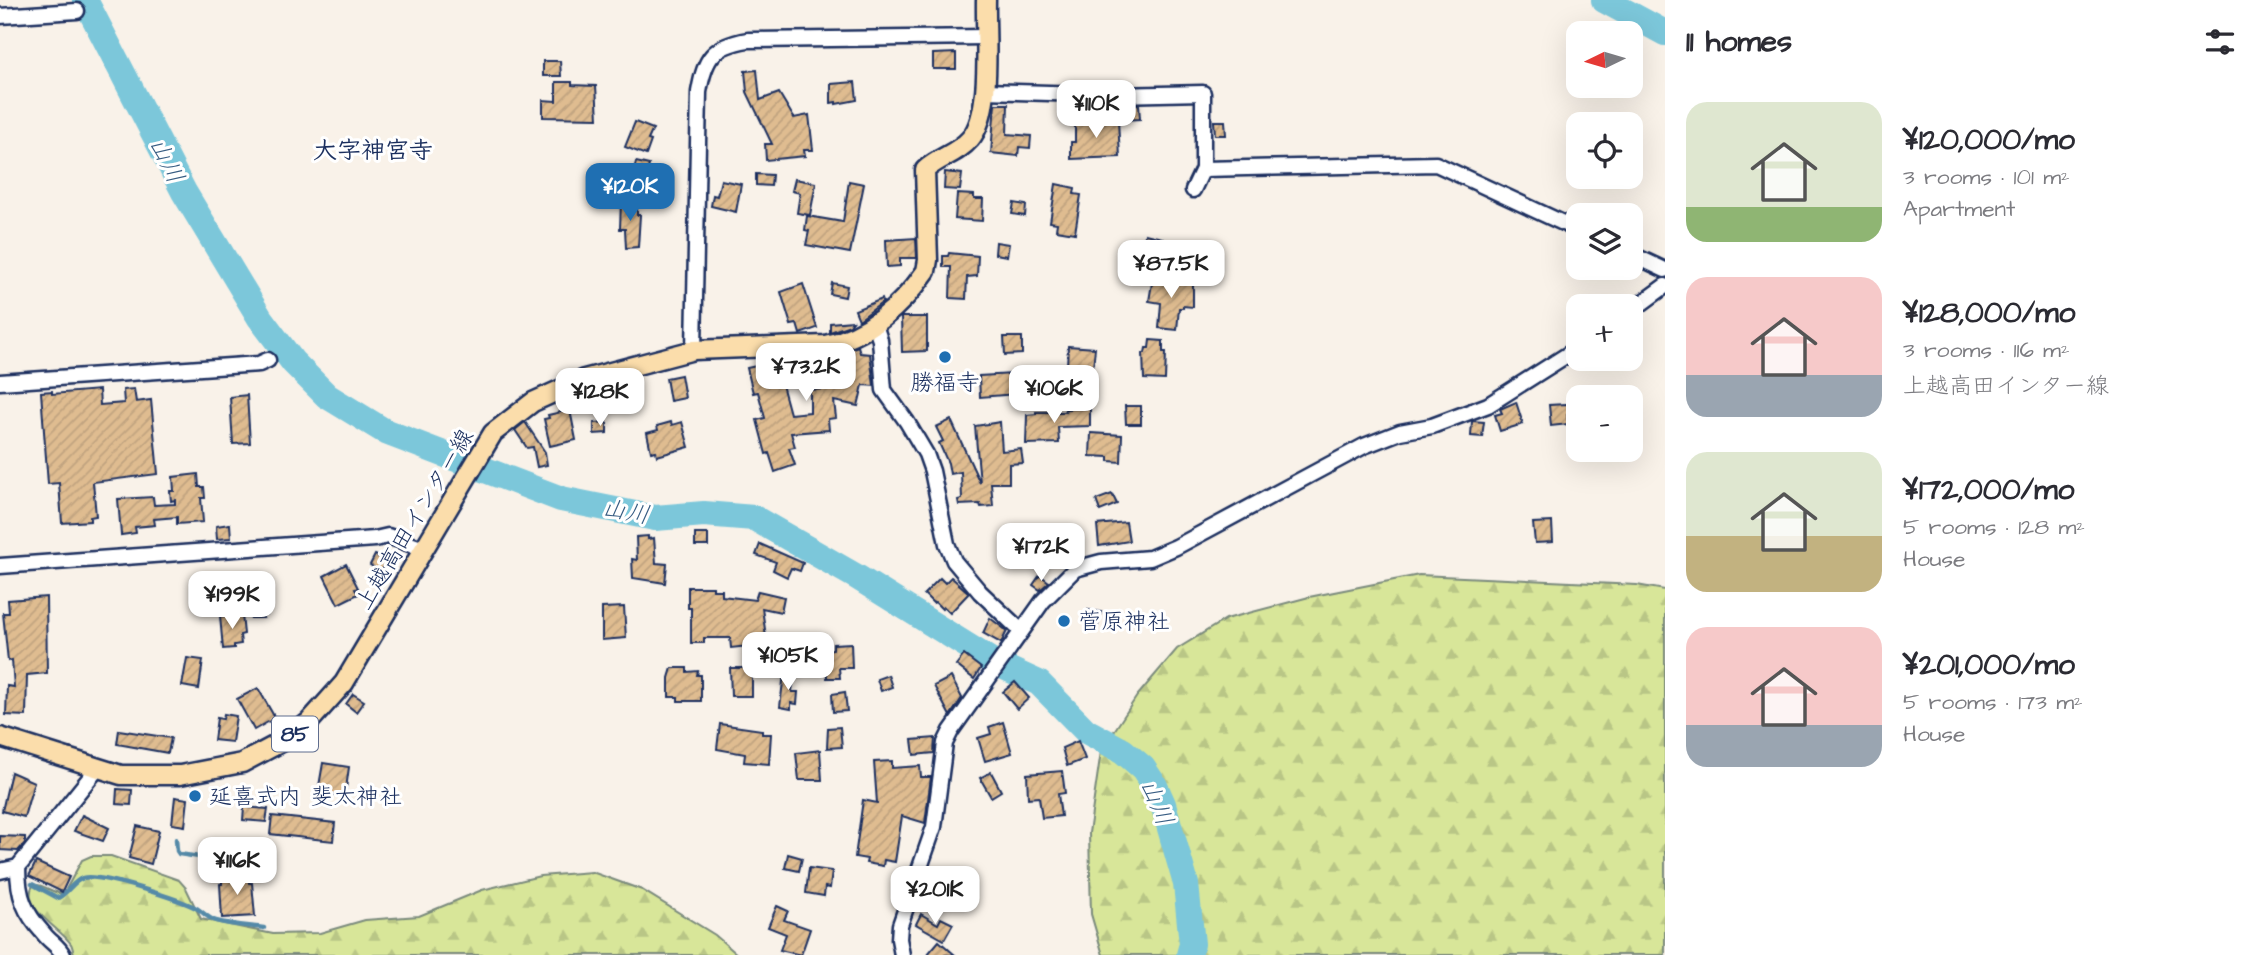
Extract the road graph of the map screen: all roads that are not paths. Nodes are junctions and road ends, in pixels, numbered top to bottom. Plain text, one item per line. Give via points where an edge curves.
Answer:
1 (986, 0) edge
2 (77, 11) dead end
3 (0, 16) edge
4 (985, 37) junction
5 (985, 91) junction
6 (1203, 169) junction
7 (1193, 190) dead end
8 (1566, 224) edge
9 (1643, 260) edge
10 (1665, 270) edge
11 (1665, 286) edge
12 (1643, 302) edge
13 (876, 325) junction
14 (694, 350) junction
15 (1566, 356) edge
16 (268, 360) dead end
17 (0, 383) edge
18 (424, 549) junction
19 (0, 566) edge
20 (1020, 630) junction
21 (0, 737) edge
22 (97, 769) junction
23 (18, 867) junction
24 (0, 871) edge
25 (63, 955) edge
26 (902, 955) edge

1 - 4 main road, 上越高田インター線 / 85
2 - 3 street
4 - 5 main road, 上越高田インター線 / 85
4 - 14 street via 748,40 729,43 712,55 703,69 699,92
5 - 6 street via 1203,93
5 - 13 main road, 上越高田インター線 / 85 via 976,131 957,151 925,170 926,271
6 - 7 street
6 - 8 street via 1436,164
9 - 10 street
11 - 12 street
13 - 14 main road, 上越高田インター線 / 85 via 825,345
13 - 20 street via 884,390 926,454 954,561
14 - 18 main road, 上越高田インター線 / 85 via 584,379 533,402 507,421 481,451
15 - 20 street via 1488,405 1364,446 1176,547 1150,558 1074,569
16 - 17 street
18 - 19 street via 388,536
18 - 22 main road, 上越高田インター線 / 85 via 344,683 289,738 242,763 180,775 146,777
20 - 26 street via 945,743 934,827 900,925
21 - 22 main road, 上越高田インター線 / 85
22 - 23 street
23 - 24 street
23 - 25 street via 18,889 26,909

